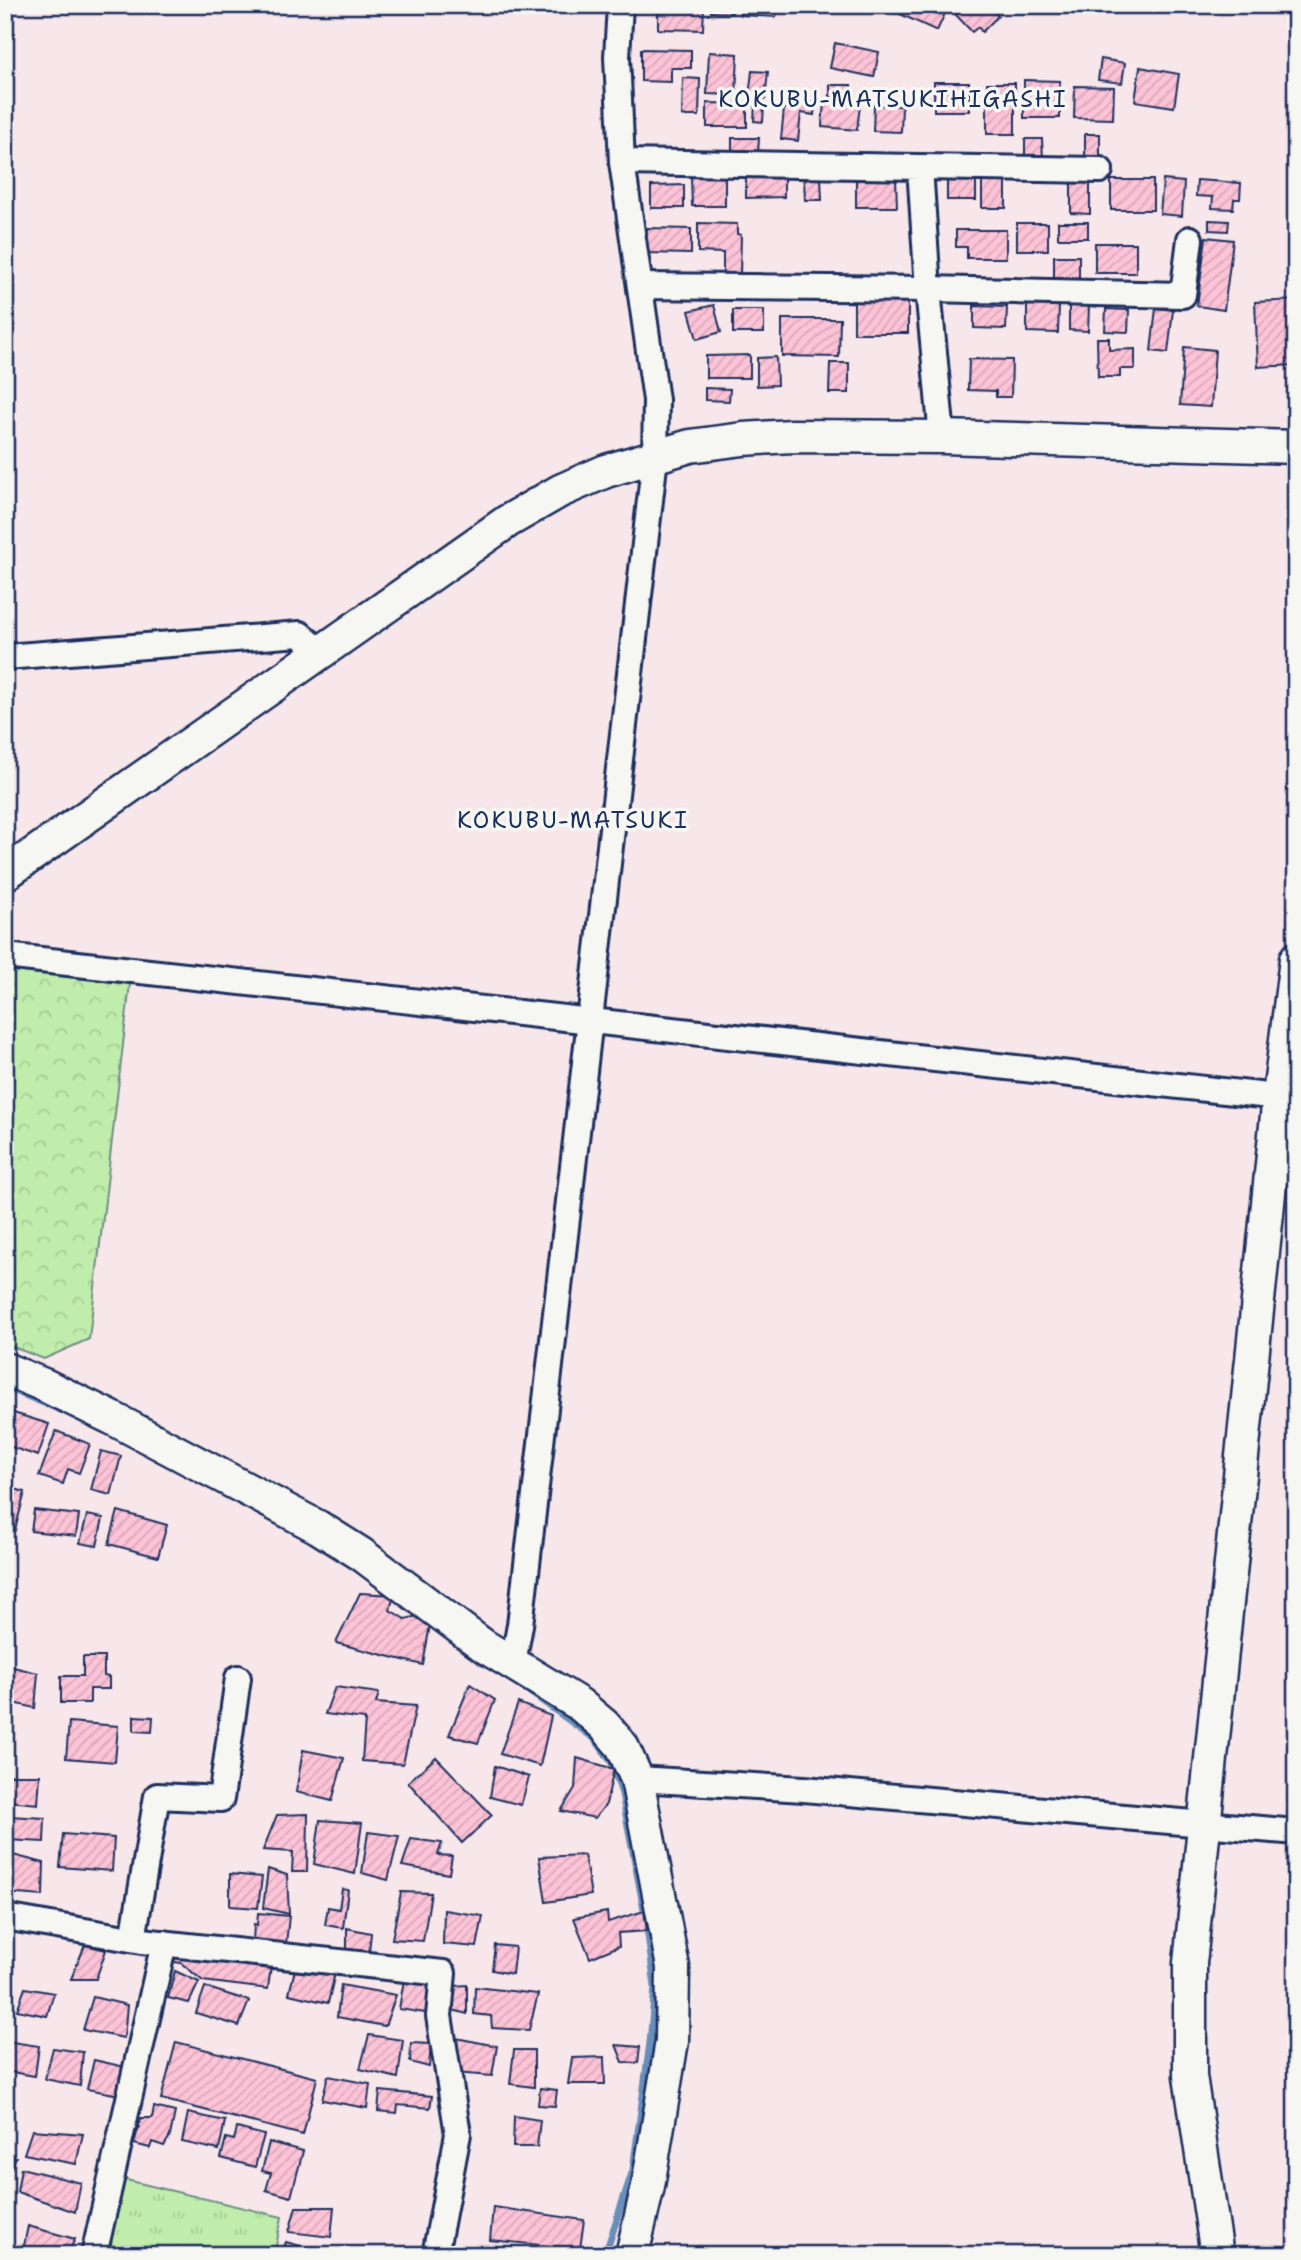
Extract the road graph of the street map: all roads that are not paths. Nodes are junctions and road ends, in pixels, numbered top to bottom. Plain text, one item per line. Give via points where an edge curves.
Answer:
1 (620, 5) edge
2 (622, 162) junction
3 (920, 167) junction
4 (1100, 170) dead end
5 (1190, 239) dead end
6 (640, 286) junction
7 (928, 289) junction
8 (942, 437) junction
9 (1296, 447) edge
10 (655, 457) junction
11 (322, 653) junction
12 (5, 657) edge
13 (5, 874) edge
14 (5, 956) edge
15 (1296, 959) edge
16 (588, 1022) junction
17 (1287, 1098) edge
18 (5, 1369) edge
19 (513, 1663) junction
20 (238, 1678) dead end
21 (637, 1779) junction
22 (1205, 1823) junction
23 (1296, 1832) edge
24 (5, 1917) edge
25 (133, 1939) junction
26 (164, 1943) junction
27 (94, 2255) edge
28 (435, 2255) edge
29 (632, 2255) edge
30 (1217, 2255) edge

1 - 2 street via 617,57
2 - 3 street
2 - 6 street
3 - 4 street
3 - 7 street
5 - 7 street via 1184,295
6 - 7 street
6 - 10 street via 656,400
7 - 8 street
8 - 9 street
8 - 10 street via 743,439 690,446
10 - 11 street via 594,476 508,521
10 - 16 street
11 - 12 street via 300,634
11 - 13 street
14 - 16 street
15 - 17 street
16 - 17 street
16 - 19 street
17 - 22 street
18 - 19 street via 101,1413 318,1527
19 - 21 street via 604,1725 622,1746
20 - 25 street via 221,1799 158,1796
21 - 22 street
21 - 29 street via 673,1967 674,2001 672,2041
22 - 23 street
22 - 30 street via 1190,1963 1190,2076
24 - 25 street
25 - 26 street
26 - 27 street
26 - 28 street via 443,1973 439,2016 458,2134

